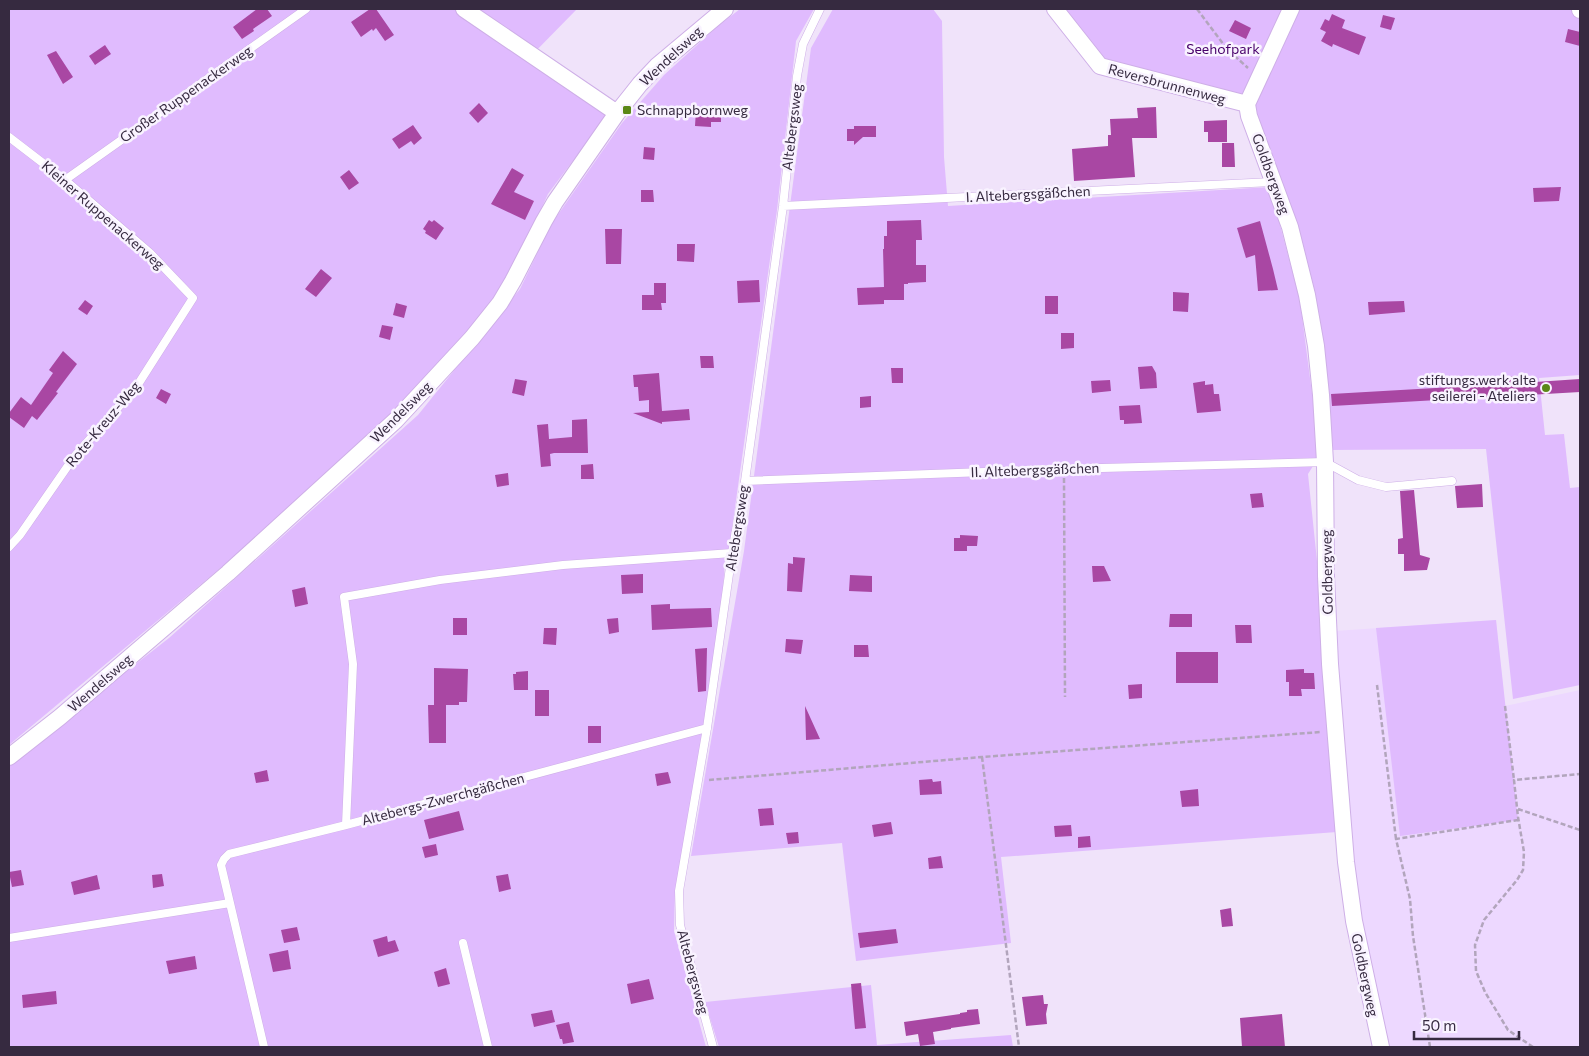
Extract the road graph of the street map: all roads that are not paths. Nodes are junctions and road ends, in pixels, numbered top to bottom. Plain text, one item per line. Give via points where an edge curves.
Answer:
1 (306, 9) edge
2 (464, 9) edge
3 (725, 9) edge
4 (820, 9) edge
5 (1055, 9) edge
6 (1291, 9) edge
7 (1247, 104) junction
8 (618, 114) junction
9 (9, 137) edge
10 (65, 180) junction
11 (1274, 182) junction
12 (782, 206) junction
13 (193, 298) joint
14 (1326, 462) junction
15 (745, 481) junction
16 (1452, 481) dead end
17 (9, 547) edge
18 (732, 553) junction
19 (707, 728) junction
20 (9, 757) edge
21 (346, 825) junction
22 (230, 903) junction
23 (9, 938) edge
24 (463, 943) dead end
25 (264, 1047) edge
26 (488, 1047) edge
27 (713, 1047) edge
28 (1381, 1047) edge

1 - 10 lane, Großer Ruppenackerweg
2 - 8 street
3 - 8 street, Wendelsweg via 657,66
4 - 12 lane, Altebergsweg via 800,60
5 - 7 street, Reversbrunnenweg via 1100,66
6 - 7 street
7 - 11 street, Goldbergweg
8 - 20 street, Wendelsweg via 555,202 500,303 396,420 228,573
9 - 10 lane, Kleiner Ruppenackerweg
10 - 13 lane, Kleiner Ruppenackerweg via 150,253
11 - 12 lane, I. Altebergsgäßchen
11 - 14 street, Goldbergweg via 1290,227 1307,295 1318,366
12 - 15 lane, Altebergsweg
13 - 17 lane, Rote-Kreuz-Weg via 137,386 74,457
14 - 15 lane, II. Altebergsgäßchen
14 - 16 lane via 1358,480 1386,487
14 - 28 street, Goldbergweg via 1326,576 1346,862 1354,921
15 - 18 lane, Altebergsweg
18 - 19 lane, Altebergsweg
18 - 21 lane via 563,565 344,596 353,664
19 - 21 lane, Altebergs-Zwerchgäßchen
19 - 27 lane, Altebergsweg via 679,891 680,924
21 - 22 lane, Altebergs-Zwerchgäßchen via 229,854 221,865
22 - 23 lane
22 - 25 lane, Altebergs-Zwerchgäßchen
24 - 26 lane

